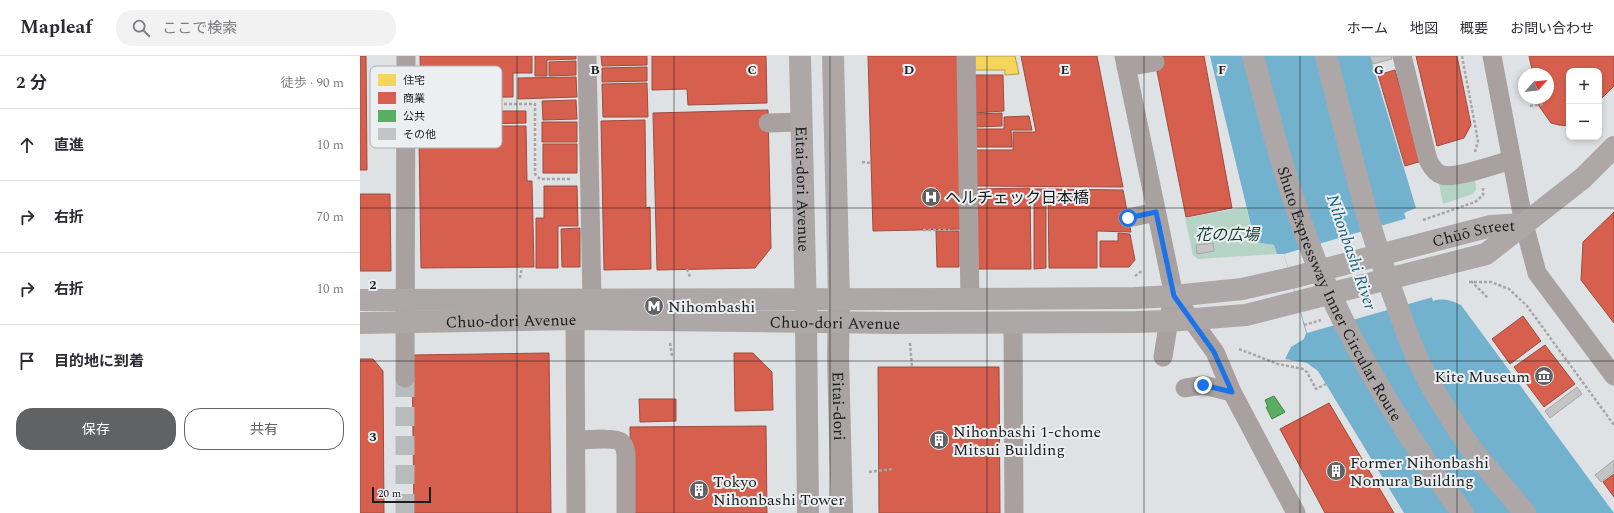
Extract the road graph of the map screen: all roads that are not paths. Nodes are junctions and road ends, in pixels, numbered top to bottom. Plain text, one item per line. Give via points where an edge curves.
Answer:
1 (406, 56) edge
2 (587, 56) edge
3 (800, 56) edge
4 (833, 56) edge
5 (1253, 56) edge
6 (1326, 56) edge
7 (1402, 56) edge
8 (1492, 56) edge
9 (1125, 62) edge
10 (1155, 62) dead end
11 (406, 66) edge
12 (963, 68) edge
13 (801, 122) junction
14 (768, 123) dead end
15 (411, 148) edge
16 (1611, 156) edge
17 (1511, 160) junction
18 (1156, 212) junction
19 (1128, 218) dead end
20 (1524, 224) junction
21 (1174, 296) junction
22 (805, 299) junction
23 (839, 299) junction
24 (970, 299) junction
25 (360, 300) edge
26 (404, 300) junction
27 (592, 300) junction
28 (575, 319) junction
29 (1190, 320) junction
30 (1168, 321) junction
31 (404, 322) junction
32 (806, 322) junction
33 (838, 322) junction
34 (1013, 322) junction
35 (360, 323) edge
36 (1163, 357) dead end
37 (1614, 376) edge
38 (405, 378) tunnel mouth
39 (1185, 388) dead end
40 (1232, 392) junction
41 (576, 440) junction
42 (1472, 450) junction
43 (576, 513) edge
44 (626, 513) edge
45 (808, 513) edge
46 (842, 513) edge
47 (1014, 513) edge
48 (1296, 513) edge
49 (1463, 513) edge
50 (1511, 513) edge
51 (1525, 513) edge

1 - 11 street
2 - 27 street via 595,136 590,178
3 - 13 highway, Eitai-dori Avenue
4 - 23 highway, Eitai-dori Avenue
5 - 49 highway, Shuto Expressway Inner Circular Route, bridge via 1289,184 1329,290 1394,411
6 - 42 highway, bridge via 1385,273 1422,369
7 - 17 street via 1432,169 1442,175 1454,176
8 - 17 street
9 - 10 street
9 - 18 street
12 - 24 street via 972,176 969,230
13 - 14 street
13 - 22 highway, Eitai-dori Avenue
15 - 26 street
16 - 20 highway
17 - 20 street
18 - 19 street
18 - 21 street
20 - 21 highway, Chūō Street via 1491,226 1242,289
20 - 29 highway, Chūō Street via 1486,254 1246,315
20 - 37 street via 1537,273
21 - 24 highway, Chuo-dori Avenue
21 - 29 street
21 - 30 street
22 - 23 highway, Chuo-dori Avenue
22 - 27 highway, Chuo-dori Avenue
22 - 32 highway, Eitai-dori Avenue
23 - 24 highway, Chuo-dori Avenue
23 - 33 main road, Eitai-dori
25 - 26 highway, Chuo-dori Avenue
26 - 27 highway, Chuo-dori Avenue
26 - 31 street
28 - 31 highway, Chuo-dori Avenue
28 - 32 highway, Chuo-dori Avenue
28 - 41 street
29 - 30 highway, Chuo-dori Avenue
29 - 40 street via 1214,352
30 - 34 highway, Chuo-dori Avenue
30 - 36 street
31 - 35 highway, Chuo-dori Avenue
31 - 38 street
32 - 33 highway, Chuo-dori Avenue
32 - 45 main road, Eitai-dori
33 - 34 highway, Chuo-dori Avenue
33 - 46 main road, Eitai-dori
34 - 47 street
39 - 40 street via 1203,385
40 - 48 street
41 - 43 street
41 - 44 street via 614,440 620,441 624,446
42 - 50 highway
42 - 51 highway

